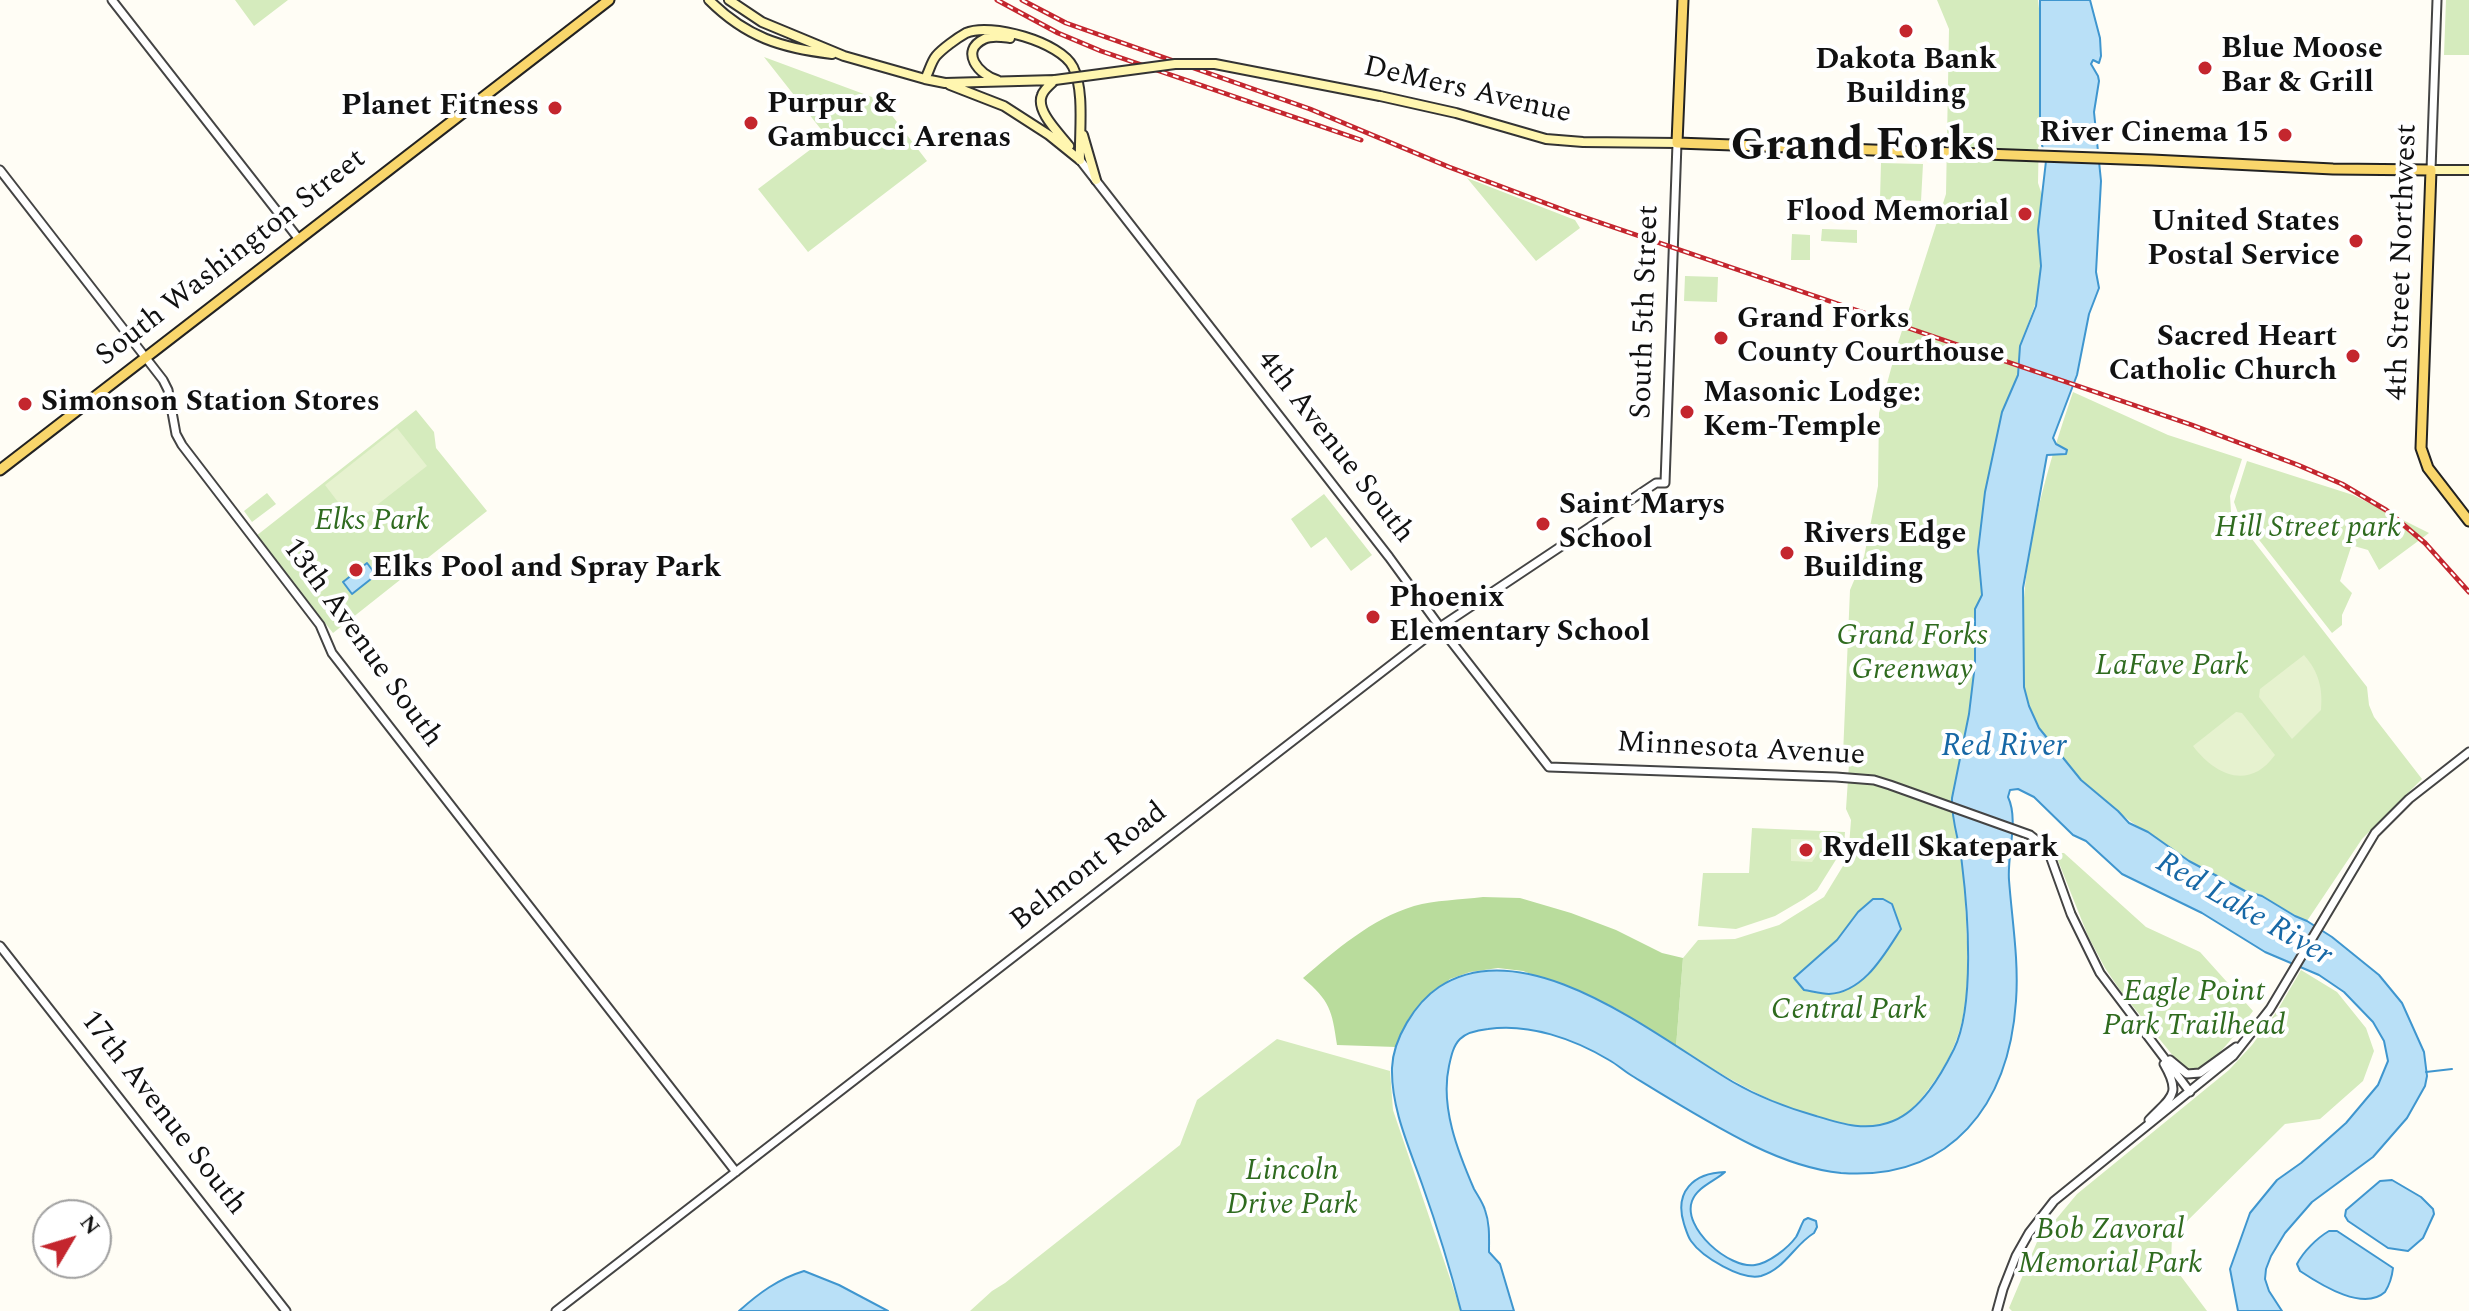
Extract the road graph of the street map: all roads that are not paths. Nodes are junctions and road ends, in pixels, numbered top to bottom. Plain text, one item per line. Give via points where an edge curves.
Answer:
1 (112, 0) edge
2 (609, 0) edge
3 (709, 0) edge
4 (729, 0) edge
5 (1683, 0) edge
6 (2437, 0) edge
7 (780, 29) junction
8 (1035, 41) junction
9 (775, 43) junction
10 (844, 56) junction
11 (925, 79) junction
12 (1055, 80) junction
13 (1006, 81) junction
14 (945, 83) junction
15 (1079, 114) junction
16 (1677, 143) junction
17 (1080, 160) junction
18 (0, 170) edge
19 (2431, 170) junction
20 (2469, 170) edge
21 (1096, 180) junction
22 (298, 238) junction
23 (146, 357) junction
24 (0, 470) edge
25 (1665, 483) joint
26 (2466, 517) edge
27 (1440, 627) junction
28 (2469, 752) edge
29 (1549, 767) joint
30 (0, 946) edge
31 (2151, 1041) junction
32 (2225, 1059) junction
33 (2190, 1092) junction
34 (2133, 1137) junction
35 (736, 1172) junction
36 (286, 1311) edge
37 (556, 1311) edge
38 (1997, 1311) edge

1 - 22 street
2 - 22 main road, South Washington Street
3 - 9 main road, DeMers Avenue via 754,35
4 - 7 main road, DeMers Avenue
5 - 16 main road
6 - 19 street, 4th Street Northwest
7 - 9 main road
7 - 10 main road, DeMers Avenue
8 - 11 main road via 998,30 965,33 937,55
8 - 13 main road via 994,36 977,44 972,59 977,69
8 - 15 main road via 1056,49 1073,66
9 - 10 main road, DeMers Avenue
10 - 11 main road, DeMers Avenue
11 - 14 main road, DeMers Avenue
12 - 13 main road, DeMers Avenue
12 - 16 main road, DeMers Avenue, bridge via 1215,64 1443,110 1546,139
12 - 17 main road via 1041,95 1041,103
13 - 14 main road, DeMers Avenue
14 - 17 main road via 1004,106
15 - 17 main road
15 - 21 main road
16 - 19 main road, DeMers Avenue
16 - 25 street, South 5th Street
17 - 21 street, 4th Avenue South
18 - 23 street, 13th Avenue South
19 - 20 main road, DeMers Avenue
19 - 26 main road, 4th Street Northwest via 2421,448 2428,468
21 - 27 street, 4th Avenue South
22 - 23 main road, South Washington Street
23 - 24 main road, South Washington Street
23 - 35 street, 13th Avenue South via 166,385 182,445 320,625 332,653
25 - 27 street, Belmont Road via 1653,484
27 - 29 street, 4th Avenue South
27 - 35 street, Belmont Road
28 - 32 street via 2375,833 2270,1009
29 - 31 street, Minnesota Avenue via 1874,780 2030,835 2044,846 2100,973
30 - 36 street, 17th Avenue South
31 - 32 street via 2187,1074
31 - 33 street
31 - 34 street via 2174,1090
32 - 33 street
33 - 34 street
34 - 38 street via 2068,1188 2042,1216 2016,1256
35 - 37 street, Belmont Road

